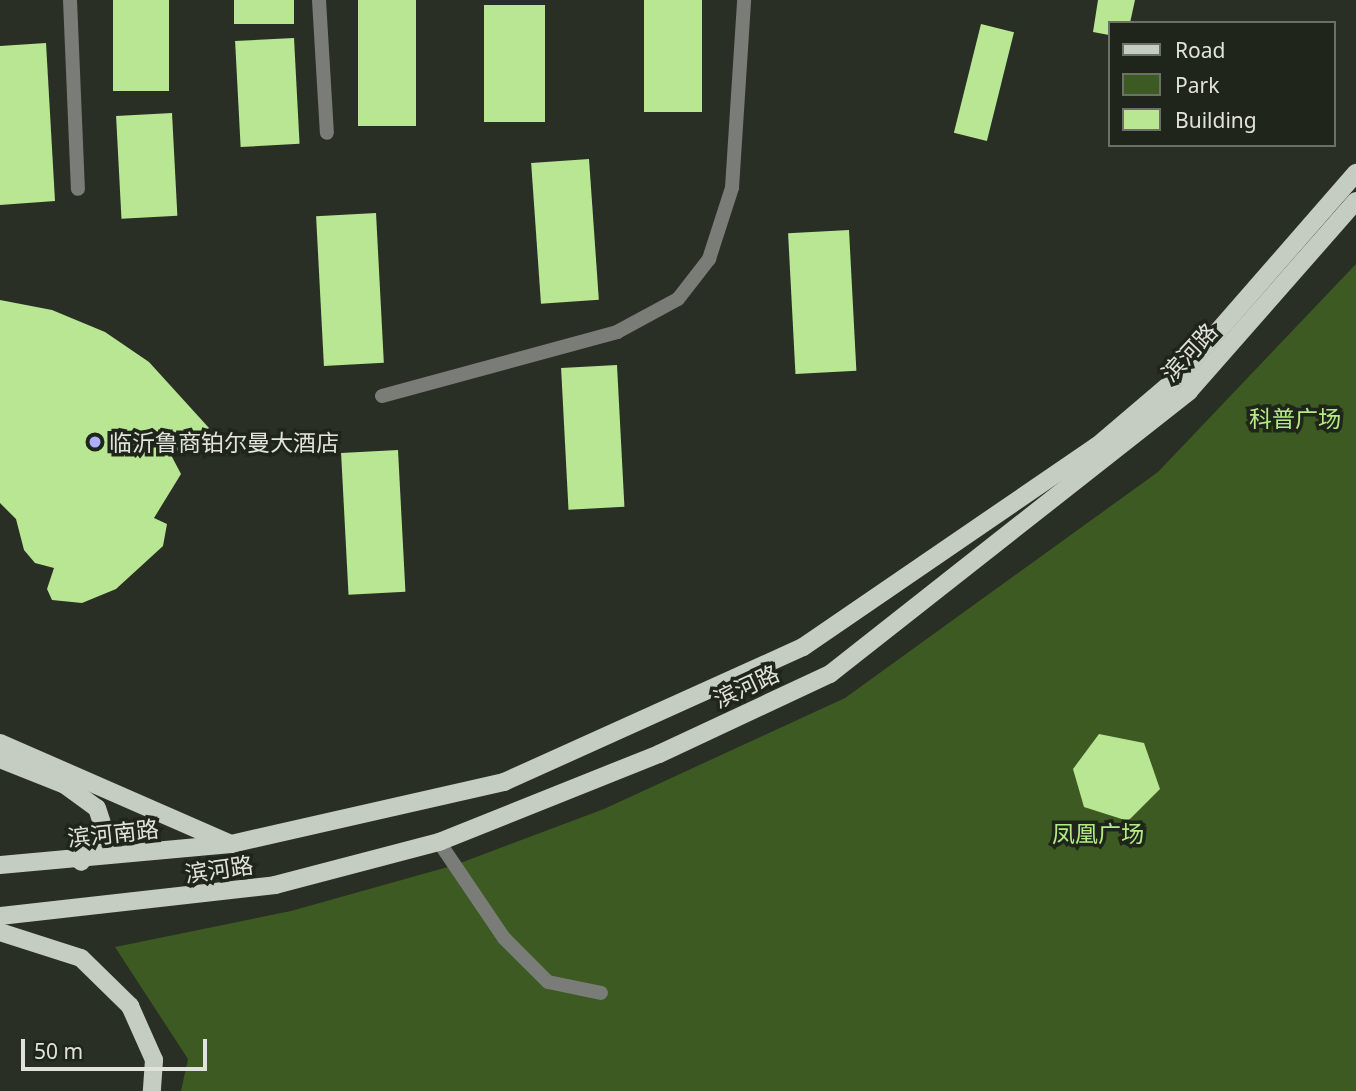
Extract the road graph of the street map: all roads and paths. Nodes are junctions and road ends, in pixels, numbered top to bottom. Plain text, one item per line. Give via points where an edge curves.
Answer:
1 (70, 0) edge
2 (319, 0) edge
3 (744, 0) edge
4 (327, 133) dead end
5 (1356, 173) edge
6 (78, 189) dead end
7 (1356, 201) edge
8 (382, 396) dead end
9 (0, 743) edge
10 (0, 759) edge
11 (439, 842) junction
12 (231, 844) junction
13 (81, 862) junction
14 (0, 865) edge
15 (0, 916) edge
16 (0, 932) edge
17 (601, 993) dead end
18 (152, 1091) edge

1 - 6 street
2 - 4 street
3 - 8 street via 732,188 709,259 678,299 617,332
5 - 12 main road, 滨河路 via 1168,386 1097,446 803,647 504,782
7 - 11 main road, 滨河路 via 1189,391 830,674 659,754
9 - 12 main road
10 - 13 main road via 65,785 97,808 103,827
11 - 15 main road, 滨河路 via 275,886
11 - 17 street via 503,938 548,982
12 - 13 main road, 滨河南路
13 - 14 main road, 滨河南路
16 - 18 main road via 81,958 130,1006 154,1060

